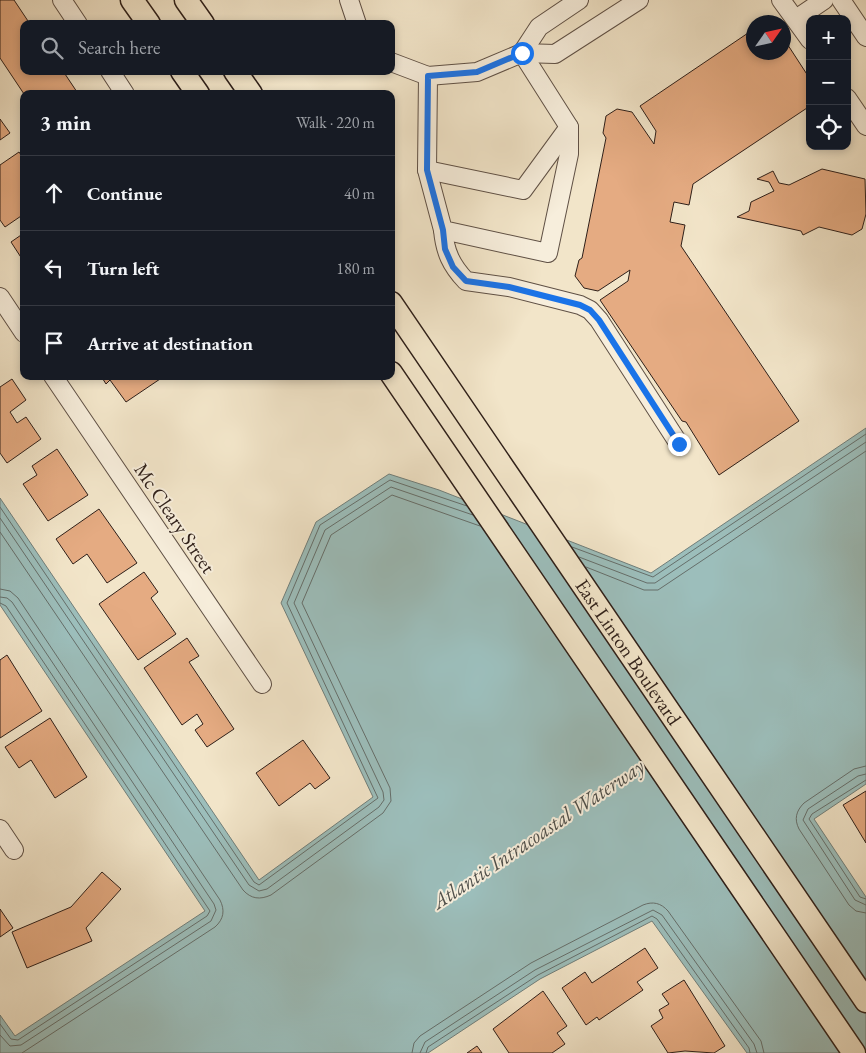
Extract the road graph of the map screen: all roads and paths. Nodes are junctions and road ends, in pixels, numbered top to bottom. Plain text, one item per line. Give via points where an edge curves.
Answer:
1 (62, 0) edge
2 (132, 0) edge
3 (186, 0) edge
4 (349, 0) edge
5 (579, 0) edge
6 (639, 0) edge
7 (781, 0) edge
8 (824, 0) edge
9 (841, 0) edge
10 (796, 19) junction
11 (75, 20) edge
12 (145, 20) edge
13 (200, 20) edge
14 (356, 20) edge
15 (806, 34) edge
16 (866, 37) edge
17 (522, 53) junction
18 (395, 64) edge
19 (113, 75) edge
20 (185, 75) edge
21 (239, 75) edge
22 (428, 76) junction
23 (122, 90) edge
24 (195, 90) edge
25 (248, 90) edge
26 (851, 104) edge
27 (866, 126) edge
28 (569, 127) junction
29 (427, 170) junction
30 (443, 230) junction
31 (0, 298) edge
32 (395, 309) edge
33 (20, 326) edge
34 (395, 379) edge
35 (56, 380) edge
36 (679, 444) dead end
37 (262, 684) dead end
38 (0, 829) edge
39 (14, 850) dead end
40 (866, 1001) edge
41 (854, 1053) edge

1 - 11 street
2 - 12 main road
3 - 13 main road
4 - 14 street
5 - 17 street via 539,27
6 - 17 street via 555,54
7 - 10 street
8 - 10 street
9 - 16 street
10 - 15 street
17 - 22 street via 477,72
17 - 28 street
18 - 22 street
19 - 23 street
20 - 24 main road
21 - 25 main road
22 - 29 street
26 - 27 street
28 - 29 street via 523,190
28 - 30 street via 569,154 548,253
29 - 30 street
30 - 36 street via 445,249 453,267 466,281 509,287 590,310
31 - 33 street
32 - 40 main road, East Linton Boulevard
34 - 41 main road, East Linton Boulevard
35 - 37 street, Mc Cleary Street
38 - 39 street

